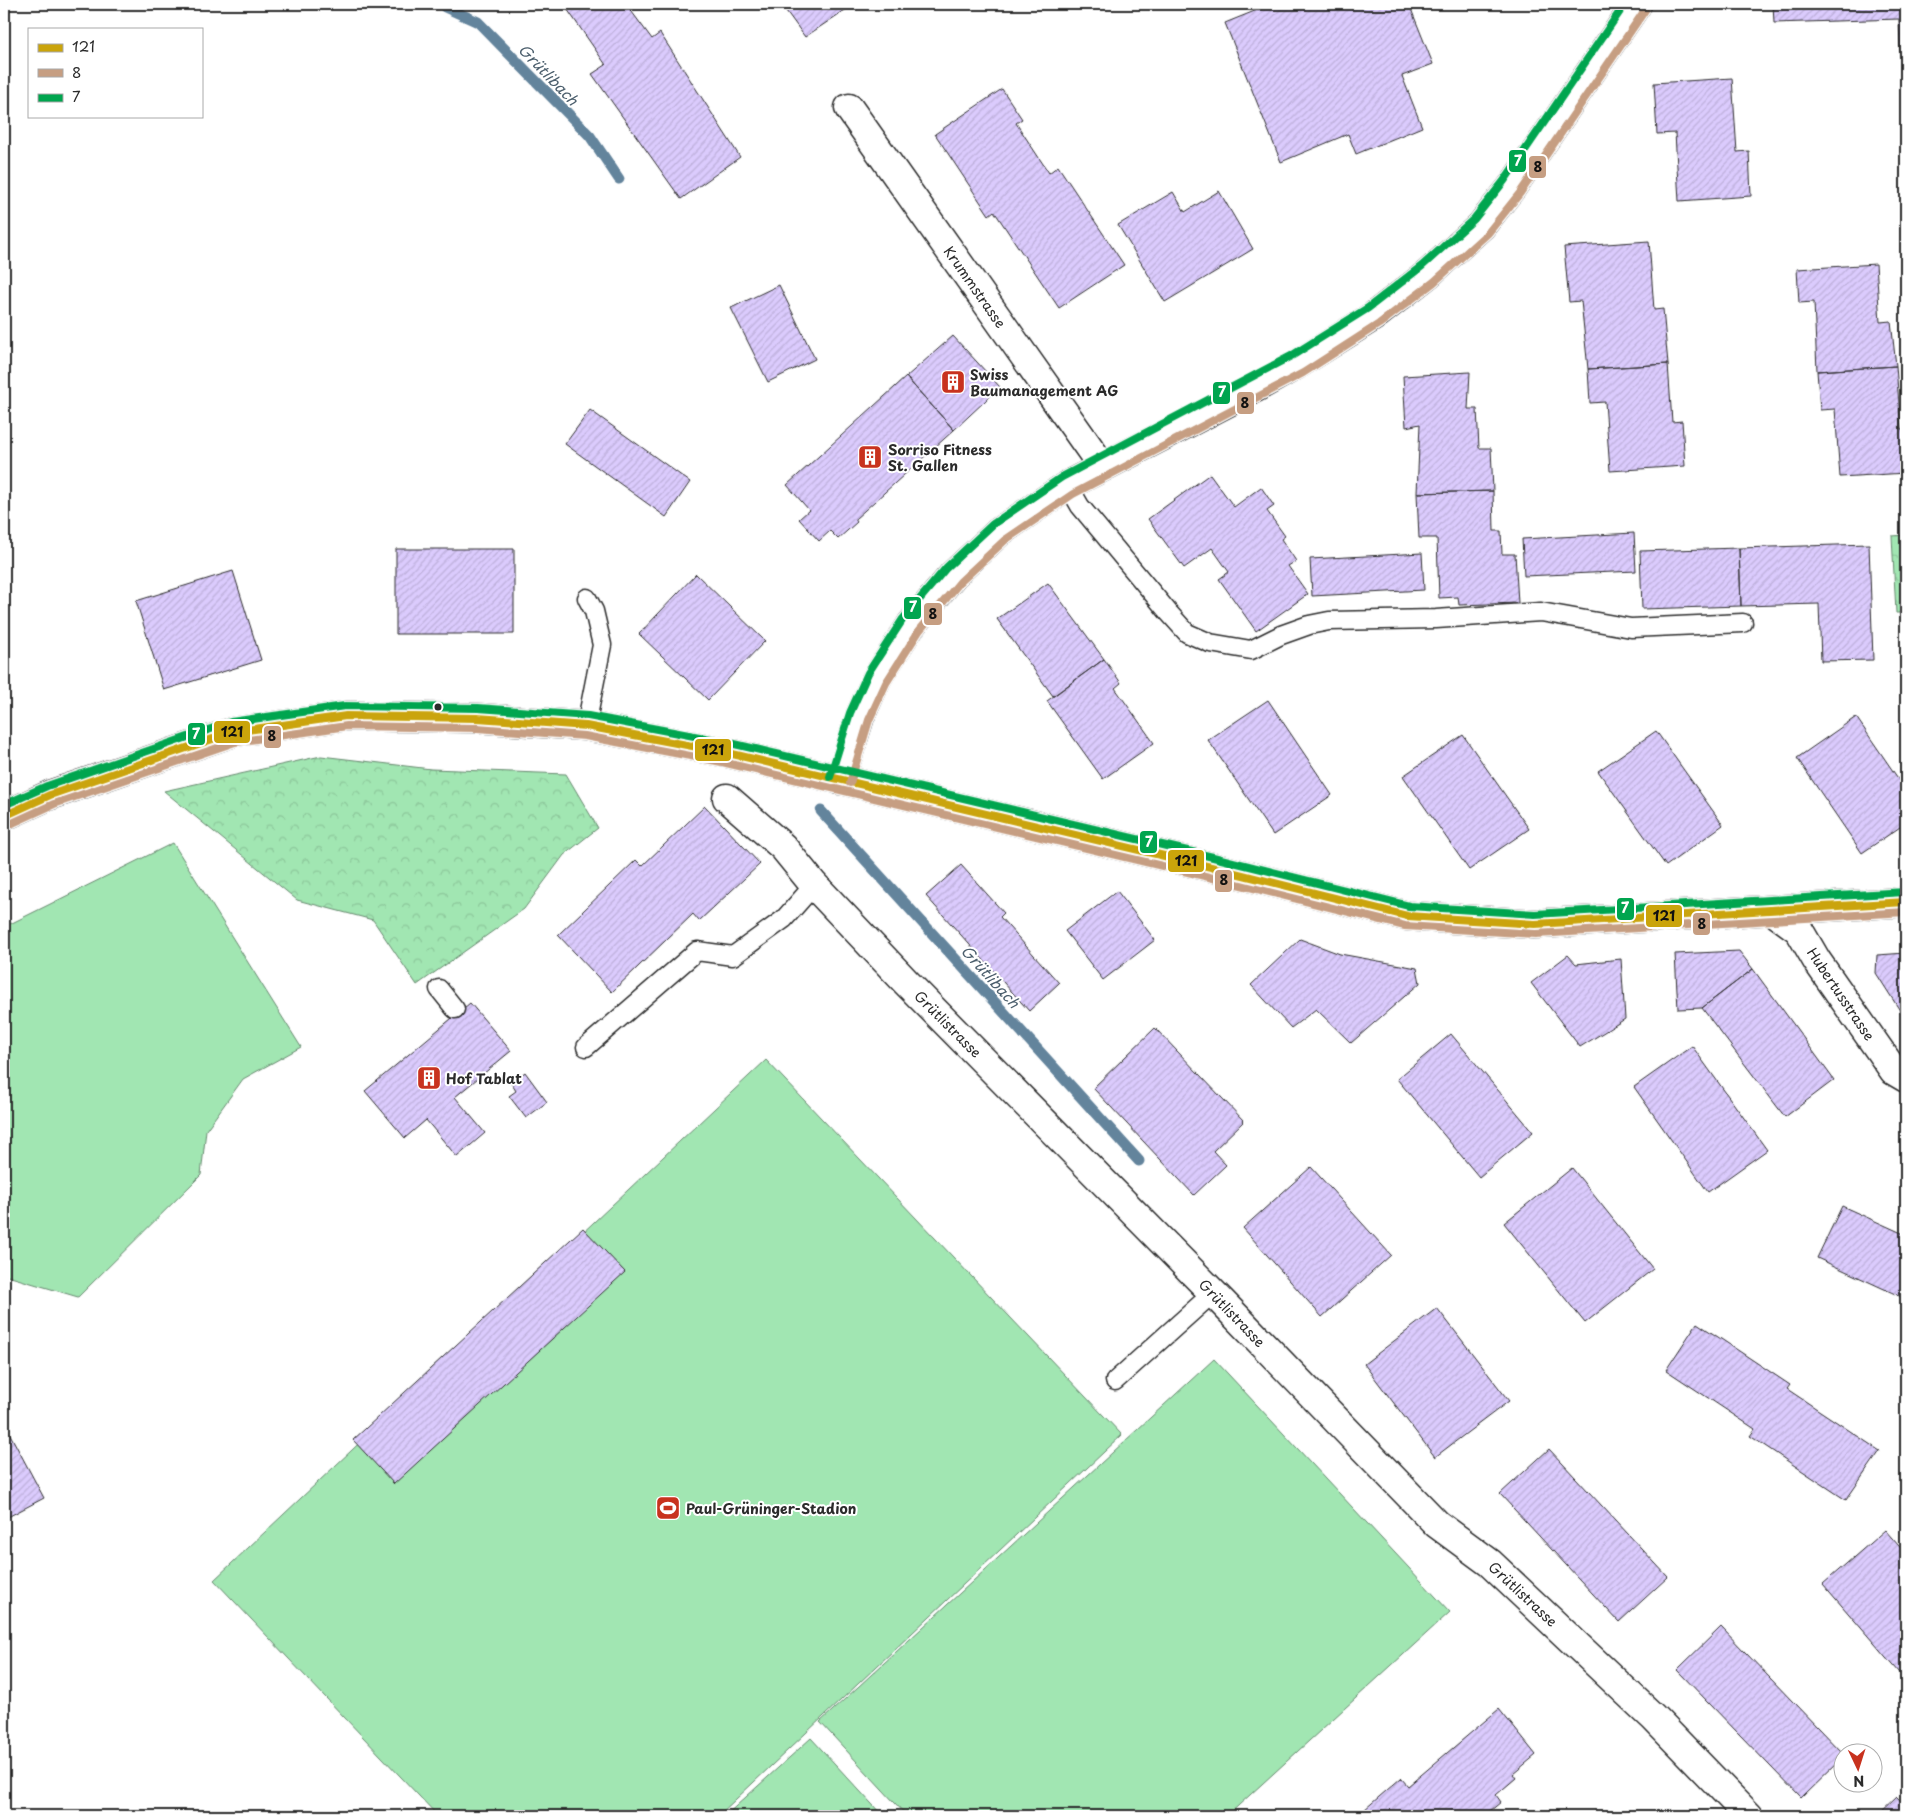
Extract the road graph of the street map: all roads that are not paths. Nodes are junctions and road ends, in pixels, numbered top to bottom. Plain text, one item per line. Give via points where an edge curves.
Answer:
1 (1637, 4) edge
2 (849, 108) dead end
3 (1102, 466) junction
4 (1068, 485) junction
5 (587, 598) dead end
6 (1743, 623) dead end
7 (586, 726) junction
8 (840, 780) junction
9 (727, 798) dead end
10 (4, 816) edge
11 (814, 885) junction
12 (1906, 902) edge
13 (1773, 911) junction
14 (439, 989) dead end
15 (455, 1009) dead end
16 (586, 1047) dead end
17 (1906, 1078) edge
18 (1213, 1293) junction
19 (1115, 1381) dead end
20 (1749, 1816) edge

1 - 3 street via 1482,226 1428,274 1374,316 1298,364
2 - 3 street, Krummstrasse
3 - 4 street
4 - 6 lane via 1080,506 1169,613 1187,633 1210,643 1251,650 1281,635 1329,621 1436,619 1541,612 1631,628
4 - 8 street via 1000,532 953,576 912,625 877,678 860,716
5 - 7 lane via 594,611 602,645
7 - 8 street via 724,752
7 - 10 street via 477,718 346,716 233,732 50,795
8 - 13 street via 1407,916 1535,924
9 - 11 street, Grütlistrasse via 783,847
11 - 16 lane via 784,919 733,956 697,951
11 - 18 street, Grütlistrasse
12 - 13 street
13 - 17 street, Hubertusstrasse via 1799,930 1894,1071
14 - 15 lane
18 - 19 lane
18 - 20 street, Grütlistrasse via 1437,1524 1490,1563 1653,1718

